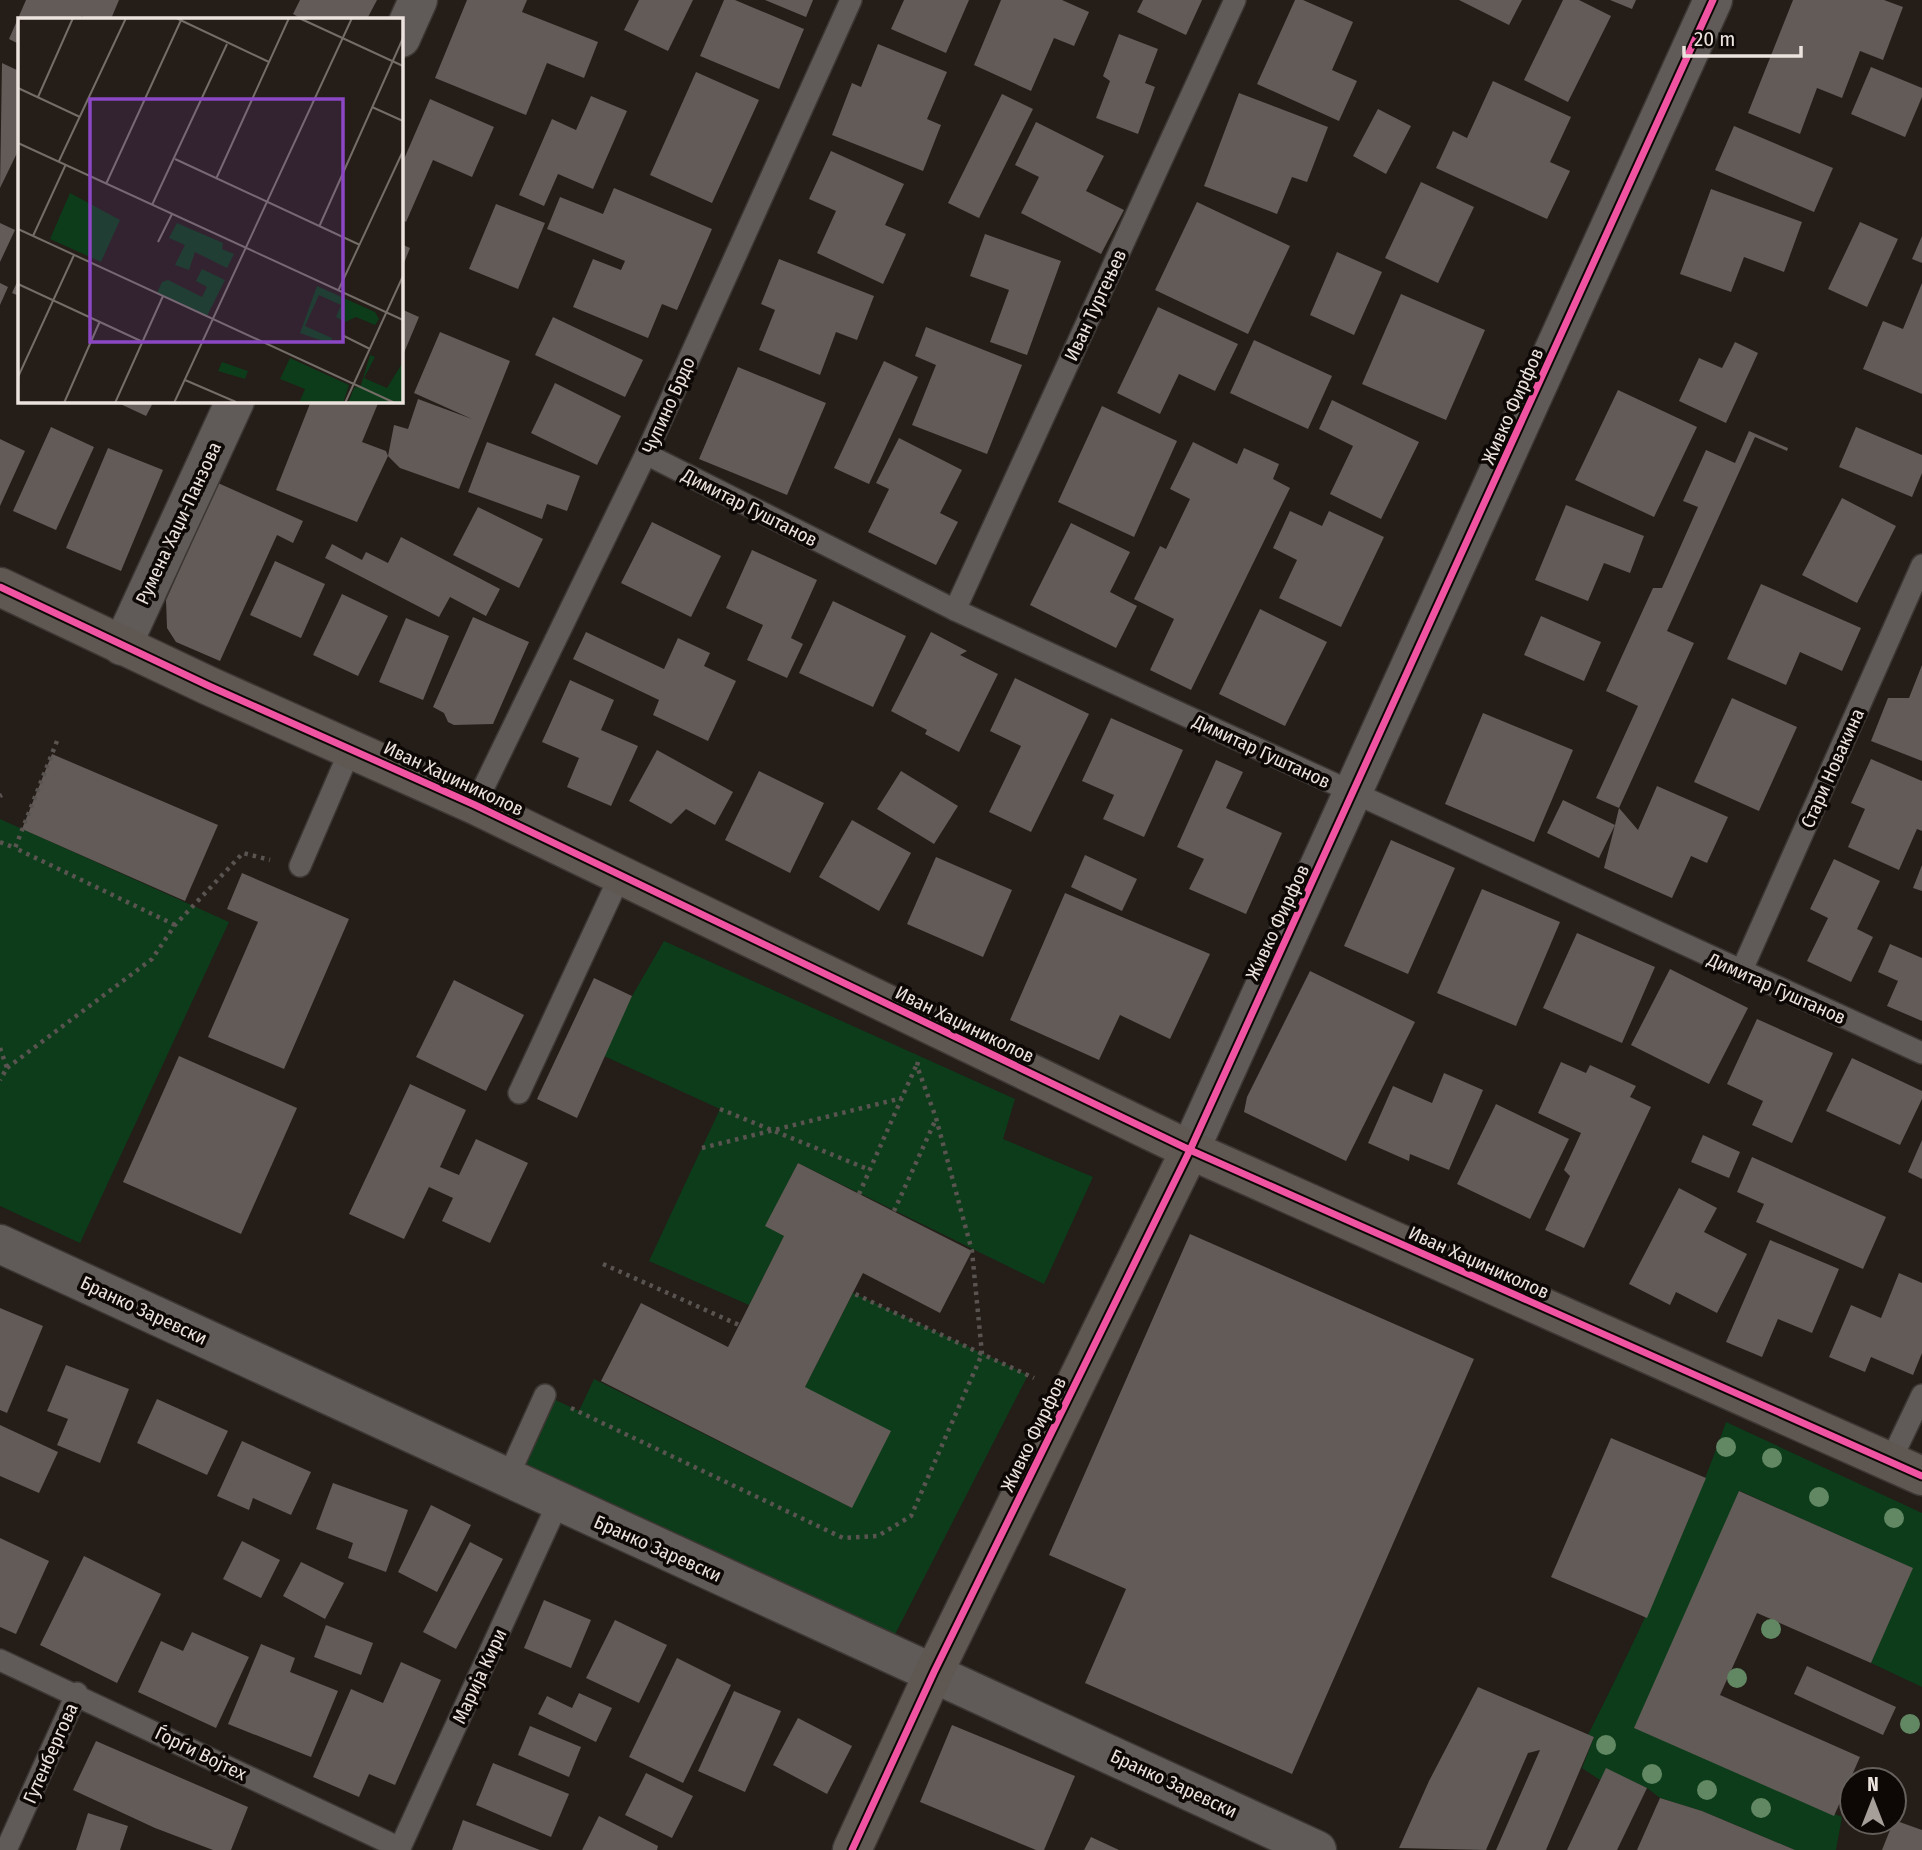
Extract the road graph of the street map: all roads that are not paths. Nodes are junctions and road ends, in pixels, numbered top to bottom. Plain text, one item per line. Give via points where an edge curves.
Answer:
1 (418, 0) edge
2 (851, 0) edge
3 (1234, 0) edge
4 (1713, 0) edge
5 (402, 36) edge
6 (234, 402) edge
7 (646, 454) junction
8 (1922, 565) edge
9 (0, 587) edge
10 (955, 610) junction
11 (122, 646) junction
12 (351, 748) junction
13 (1353, 793) junction
14 (475, 805) junction
15 (300, 866) road end
16 (620, 876) junction
17 (1741, 972) junction
18 (1922, 1053) edge
19 (519, 1093) dead end
20 (1190, 1150) junction
21 (0, 1244) edge
22 (545, 1395) road end
23 (1922, 1395) edge
24 (1906, 1469) edge
25 (507, 1479) junction
26 (558, 1503) junction
27 (0, 1660) edge
28 (934, 1672) junction
29 (77, 1693) junction
30 (400, 1849) edge
31 (6, 1850) edge
32 (852, 1850) edge
33 (1318, 1850) edge

1 - 5 street
2 - 7 lane, Чупино Брдо
3 - 10 lane, Иван Тургењев
4 - 13 street, Живко Фирфов
6 - 11 street, Румена Хаџи-Панзова
7 - 10 lane, Димитар Гуштанов
7 - 14 lane, Чупино Брдо
8 - 17 lane, Стари Новакина
9 - 11 street, Иван Хаџиниколов
10 - 13 lane, Димитар Гуштанов
11 - 12 street, Иван Хаџиниколов
12 - 14 street, Иван Хаџиниколов
12 - 15 lane
13 - 17 lane, Димитар Гуштанов
13 - 20 street, Живко Фирфов
14 - 16 street, Иван Хаџиниколов
16 - 19 lane
16 - 20 street, Иван Хаџиниколов
17 - 18 lane, Димитар Гуштанов
20 - 24 street, Иван Хаџиниколов
20 - 28 street, Живко Фирфов
21 - 25 street, Бранко Заревски
22 - 25 lane
23 - 24 lane
25 - 26 street, Бранко Заревски
26 - 28 street, Бранко Заревски
26 - 30 lane, Марија Кири
27 - 29 lane, Ѓорѓи Војтех
28 - 32 street, Живко Фирфов
28 - 33 street, Бранко Заревски
29 - 30 lane, Ѓорѓи Војтех
29 - 31 lane, Гутенбергова

